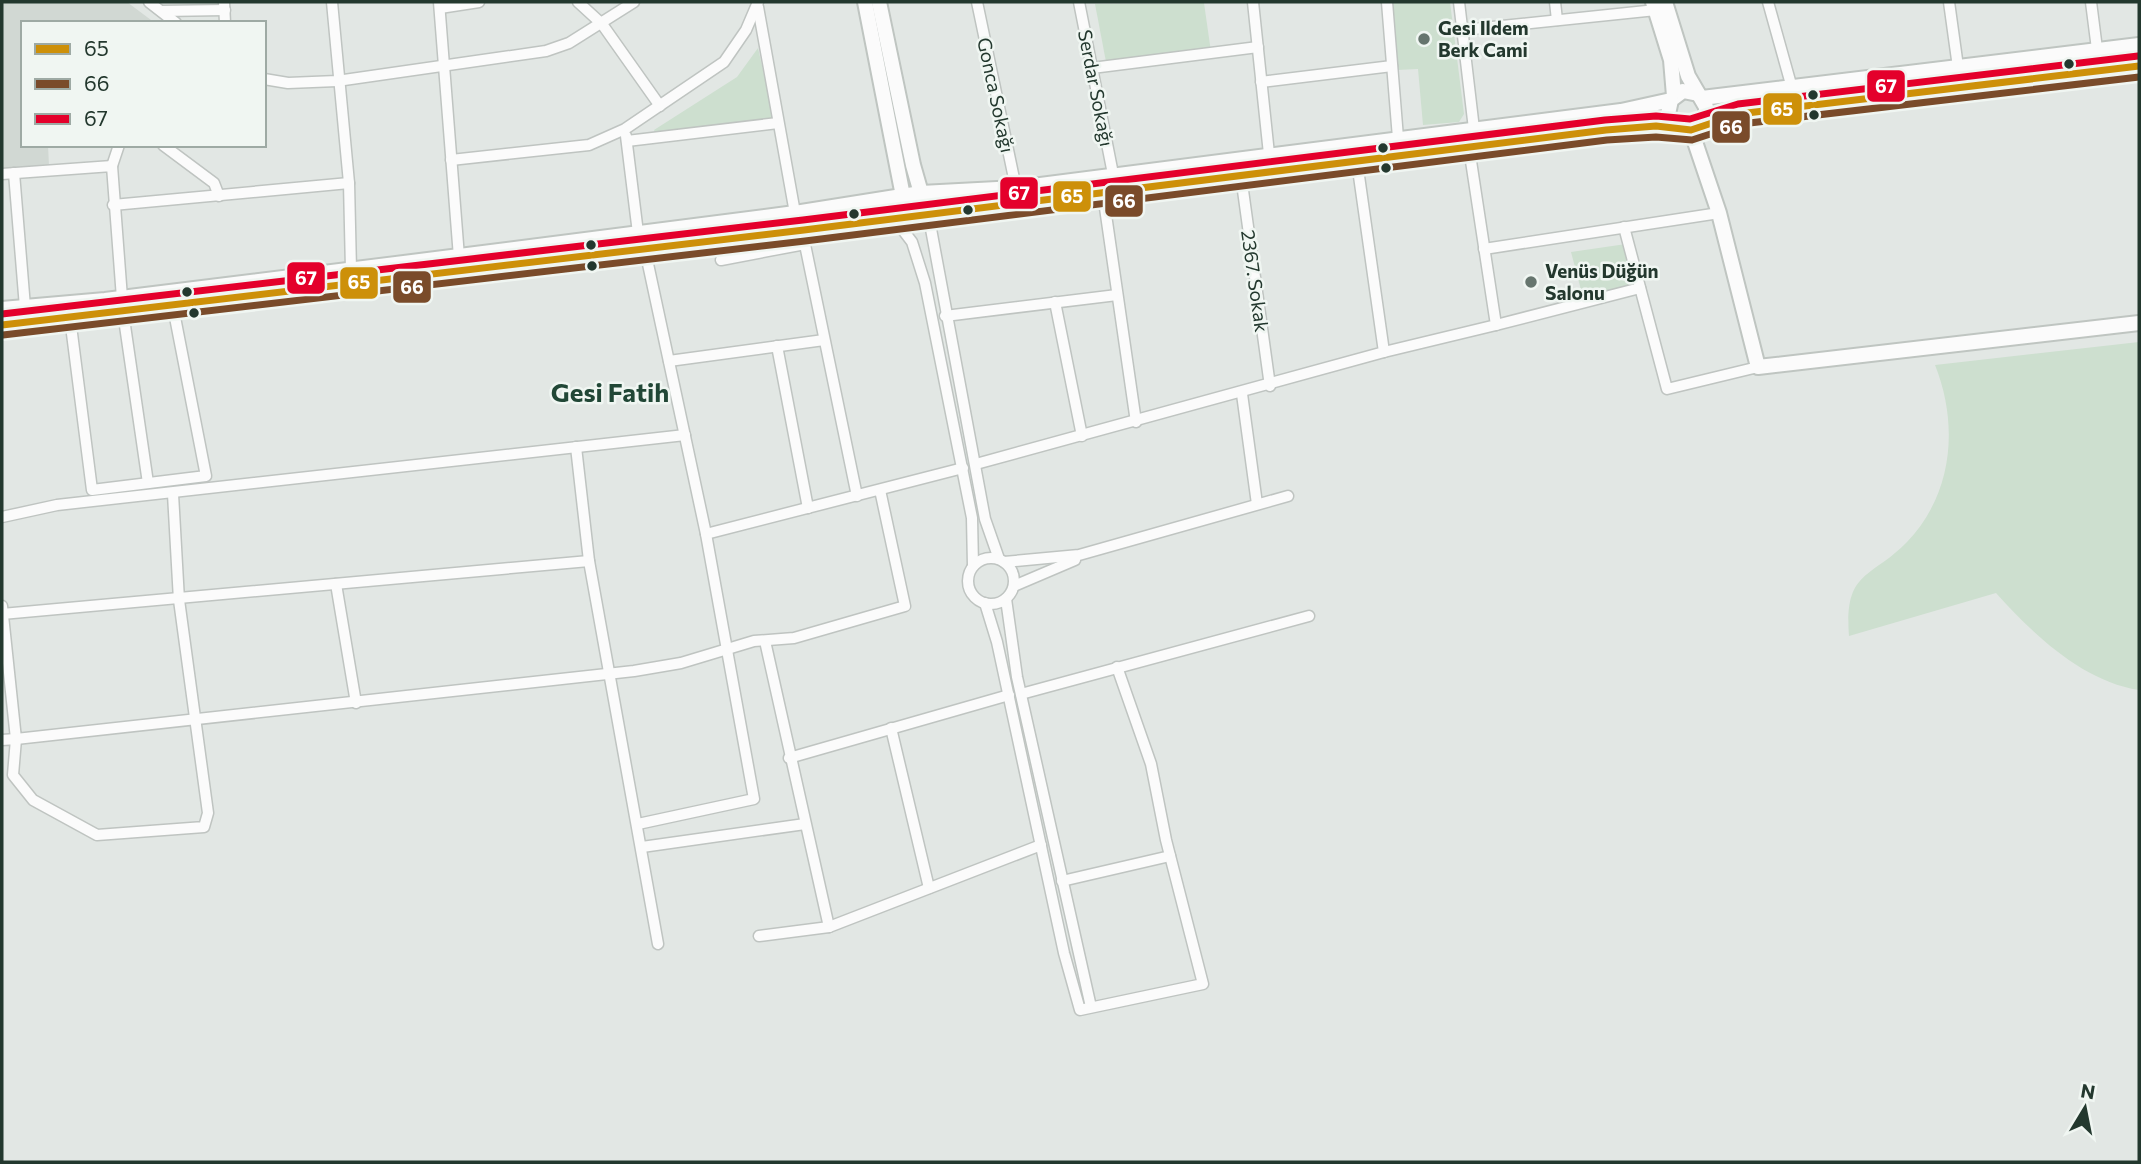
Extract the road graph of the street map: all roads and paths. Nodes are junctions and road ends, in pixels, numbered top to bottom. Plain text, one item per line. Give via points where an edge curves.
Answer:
1 (149, 2) edge
2 (332, 2) edge
3 (479, 2) edge
4 (578, 2) edge
5 (634, 2) edge
6 (865, 2) edge
7 (879, 2) edge
8 (977, 2) edge
9 (1079, 2) edge
10 (1253, 2) edge
11 (1387, 2) edge
12 (1459, 2) edge
13 (1555, 2) edge
14 (1768, 2) edge
15 (1950, 2) edge
16 (2091, 2) edge
17 (758, 3) edge
18 (1658, 4) edge
19 (440, 5) edge
20 (225, 6) edge
21 (161, 11) junction
22 (1557, 19) junction
23 (174, 21) edge
24 (602, 24) junction
25 (1463, 30) junction
26 (2139, 45) edge
27 (1258, 47) junction
28 (2097, 49) junction
29 (444, 64) junction
30 (1392, 66) junction
31 (2139, 66) edge
32 (1958, 67) junction
33 (1092, 68) junction
34 (266, 79) edge
35 (337, 81) junction
36 (1261, 82) junction
37 (1792, 88) junction
38 (1700, 96) junction
39 (1673, 98) junction
40 (660, 106) junction
41 (778, 123) junction
42 (1689, 127) junction
43 (625, 129) junction
44 (1474, 129) junction
45 (1398, 138) junction
46 (627, 141) junction
47 (118, 147) edge
48 (166, 147) edge
49 (1469, 148) junction
50 (1269, 154) junction
51 (451, 160) junction
52 (1357, 162) junction
53 (112, 166) junction
54 (15, 173) junction
55 (2, 174) edge
56 (1113, 174) junction
57 (1241, 176) junction
58 (349, 183) junction
59 (1016, 188) junction
60 (921, 193) junction
61 (1103, 194) junction
62 (219, 196) junction
63 (903, 196) junction
64 (113, 205) junction
65 (795, 213) junction
66 (1719, 213) junction
67 (924, 218) junction
68 (901, 220) junction
69 (1624, 227) junction
70 (638, 233) junction
71 (803, 237) junction
72 (1484, 249) junction
73 (645, 250) junction
74 (458, 257) junction
75 (720, 260) dead end
76 (351, 270) junction
77 (1640, 288) junction
78 (1117, 295) junction
79 (1055, 302) junction
80 (122, 305) junction
81 (25, 307) junction
82 (173, 307) junction
83 (2, 309) edge
84 (946, 316) junction
85 (70, 318) junction
86 (2139, 323) edge
87 (2, 325) edge
88 (1496, 325) junction
89 (824, 340) junction
90 (776, 346) junction
91 (1384, 352) junction
92 (669, 360) junction
93 (1759, 367) junction
94 (1270, 386) junction
95 (1241, 394) junction
96 (1136, 422) junction
97 (685, 435) junction
98 (1082, 436) junction
99 (576, 447) junction
100 (976, 464) junction
101 (963, 468) junction
102 (148, 483) junction
103 (880, 490) junction
104 (173, 494) junction
105 (857, 496) junction
106 (1288, 496) dead end
107 (1257, 504) junction
108 (808, 508) junction
109 (2, 517) edge
110 (706, 534) junction
111 (1104, 548) junction
112 (589, 561) junction
113 (1002, 561) junction
114 (973, 566) junction
115 (336, 584) junction
116 (1014, 586) junction
117 (1006, 599) junction
118 (179, 600) junction
119 (985, 603) junction
120 (2, 606) edge
121 (2, 614) edge
122 (1309, 616) dead end
123 (765, 641) junction
124 (728, 650) junction
125 (1117, 667) junction
126 (611, 674) junction
127 (1021, 694) junction
128 (1009, 695) junction
129 (355, 703) junction
130 (196, 719) junction
131 (891, 728) junction
132 (16, 739) junction
133 (2, 740) edge
134 (789, 758) junction
135 (638, 824) junction
136 (805, 824) junction
137 (1041, 845) junction
138 (642, 846) junction
139 (1170, 856) junction
140 (1062, 881) junction
141 (929, 888) junction
142 (829, 927) junction
143 (759, 936) dead end
144 (658, 944) dead end
145 (1091, 1007) junction

1 - 21 street
2 - 35 street
3 - 19 street
4 - 24 street
5 - 24 street
6 - 63 main road
7 - 60 main road
8 - 59 street, Gonca Sokağı
9 - 33 street, Serdar Sokağı
10 - 27 street
11 - 30 street
12 - 25 street
13 - 22 street
14 - 37 street
15 - 32 street
16 - 28 street
17 - 40 street via 724,62
17 - 41 street
18 - 22 street
18 - 38 main road
18 - 39 main road via 1671,60
19 - 29 street
20 - 21 street
21 - 23 street
22 - 25 street
24 - 29 street via 547,51
24 - 40 street
25 - 44 street
26 - 28 main road
27 - 33 street
27 - 36 street
28 - 32 main road
29 - 35 street
29 - 51 street
30 - 36 street
30 - 45 street
31 - 42 main road via 1739,114
32 - 37 main road
33 - 56 street, Serdar Sokağı
34 - 35 street
35 - 58 street
36 - 50 street
37 - 38 main road
38 - 39 main road via 1688,91
38 - 42 main road via 1707,112
39 - 42 main road via 1668,114
39 - 44 main road via 1621,111
40 - 43 street
41 - 46 street
41 - 65 street
42 - 49 main road via 1605,130
42 - 66 main road
43 - 46 street
43 - 51 street via 589,145
44 - 45 main road
45 - 50 main road
46 - 70 street
47 - 53 street
48 - 62 street via 214,183
49 - 52 main road
49 - 72 street
50 - 56 main road
51 - 74 street
52 - 57 main road
52 - 91 street
53 - 54 street
53 - 64 street
54 - 55 street
54 - 81 street
56 - 59 main road
57 - 61 main road
57 - 94 street, 2367. Sokak
58 - 62 street
58 - 76 street
59 - 60 main road
60 - 63 main road
60 - 67 main road via 929,205
61 - 67 main road
61 - 78 street
62 - 64 street
63 - 65 main road
63 - 68 main road via 898,209
64 - 80 street
65 - 70 main road
66 - 69 street
66 - 93 main road
67 - 68 main road
67 - 84 street via 931,229
68 - 71 main road
68 - 101 street via 925,283
69 - 72 street
69 - 77 street
70 - 74 main road
71 - 73 main road
71 - 75 street
71 - 89 street
72 - 88 street
73 - 82 main road
73 - 92 street
74 - 76 main road
76 - 80 main road
77 - 88 street
77 - 93 street via 1667,389
78 - 79 street
78 - 96 street
79 - 84 street
79 - 98 street
80 - 81 main road
80 - 82 main road
80 - 85 main road
80 - 102 street
81 - 83 main road
82 - 102 street via 206,476
84 - 100 street
85 - 87 main road
85 - 102 street via 92,490
86 - 93 main road
88 - 91 street
89 - 90 street
89 - 105 street
90 - 92 street
90 - 108 street
91 - 94 street
92 - 97 street
94 - 95 street
95 - 96 street
95 - 107 street
96 - 98 street
97 - 99 street
97 - 110 street
98 - 100 street
99 - 104 street
99 - 112 street
100 - 113 street via 988,530
101 - 103 street
101 - 114 street via 973,527
103 - 105 street
103 - 123 street via 905,607 793,638
104 - 109 street via 57,505
104 - 118 street
105 - 108 street
106 - 107 street
107 - 111 street
108 - 110 street
110 - 124 street
111 - 113 street via 1066,557
111 - 116 street
112 - 115 street
112 - 126 street
113 - 114 street via 988,558
113 - 116 street via 1012,571
114 - 119 street via 968,587
115 - 118 street
115 - 129 street
116 - 117 street
117 - 119 street
117 - 127 street
118 - 121 street
118 - 130 street
119 - 128 street
120 - 121 street
121 - 132 street
122 - 125 street
123 - 124 street
123 - 134 street
124 - 126 street
124 - 135 street via 754,799
125 - 127 street
125 - 139 street via 1151,764
126 - 129 street
126 - 135 street
127 - 140 street
128 - 131 street
128 - 137 street
129 - 130 street
130 - 132 street
130 - 132 street via 208,813 204,827 97,835 33,800 13,775
131 - 134 street
131 - 141 street
132 - 133 street
134 - 136 street
135 - 138 street
136 - 138 street
136 - 142 street
137 - 141 street
137 - 145 street via 1080,1010
138 - 144 street
139 - 140 street
139 - 145 street via 1203,984
140 - 145 street
141 - 142 street
142 - 143 street

